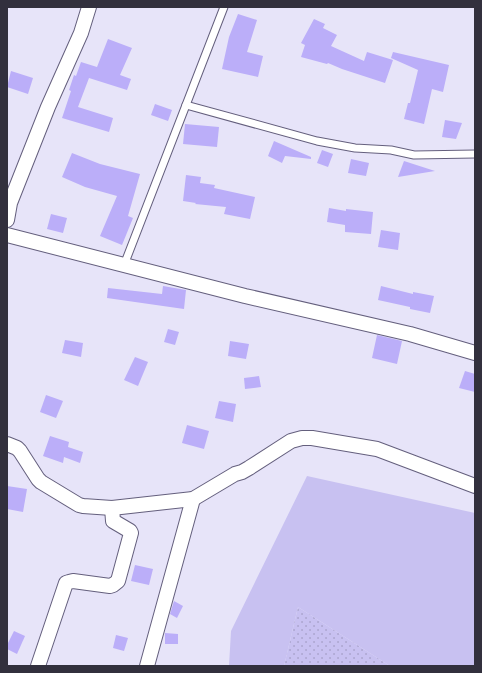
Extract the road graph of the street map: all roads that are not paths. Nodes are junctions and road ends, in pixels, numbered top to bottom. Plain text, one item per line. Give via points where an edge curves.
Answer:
1 (89, 7) edge
2 (224, 7) edge
3 (186, 105) junction
4 (475, 154) edge
5 (8, 202) edge
6 (7, 220) edge
7 (7, 235) edge
8 (124, 265) junction
9 (475, 353) edge
10 (7, 444) edge
11 (475, 486) edge
12 (193, 499) junction
13 (112, 508) junction
14 (38, 666) edge
15 (147, 666) edge

1 - 5 street via 81,33
2 - 3 lane
3 - 4 lane via 316,141 355,148 391,150 414,155
3 - 8 lane
5 - 6 street
7 - 8 street
8 - 9 street via 410,334
10 - 13 street via 20,451 41,482 79,506
11 - 12 street via 377,450 302,438 292,441
12 - 13 street
12 - 15 street
13 - 14 street via 113,521 131,532 118,582 110,586 73,581 66,583

